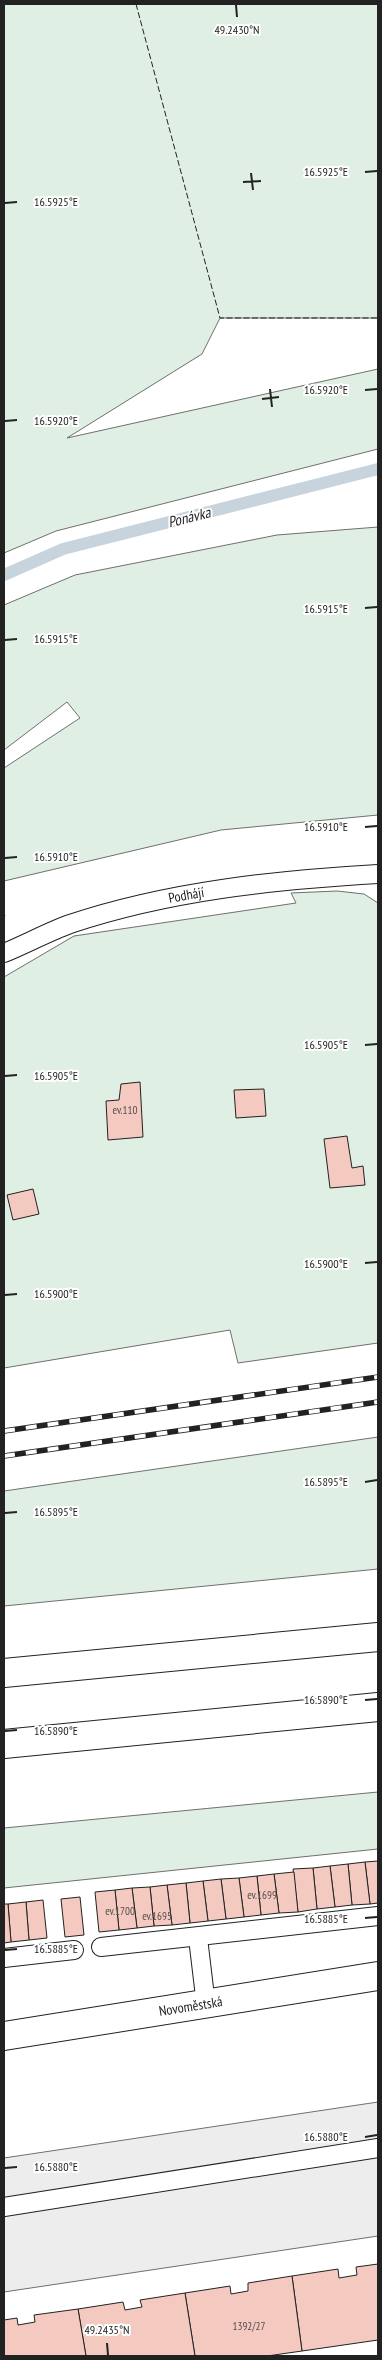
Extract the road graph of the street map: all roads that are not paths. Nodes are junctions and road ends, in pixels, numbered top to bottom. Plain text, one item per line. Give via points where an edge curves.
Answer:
1 (378, 874) edge
2 (4, 954) edge
3 (378, 1637) edge
4 (4, 1673) edge
5 (378, 1707) edge
6 (4, 1744) edge
7 (378, 1916) edge
8 (198, 1938) junction
9 (101, 1947) dead end
10 (74, 1950) dead end
11 (4, 1958) edge
12 (378, 1976) edge
13 (206, 2005) junction
14 (4, 2036) edge
15 (378, 2148) edge
16 (4, 2207) edge

1 - 2 lane, Podhájí via 286,880 155,901 69,924
3 - 4 main road
5 - 6 main road
7 - 8 lane
8 - 9 lane
8 - 13 lane
10 - 11 lane
12 - 13 main road, Novoměstská
13 - 14 main road, Novoměstská
15 - 16 lane

